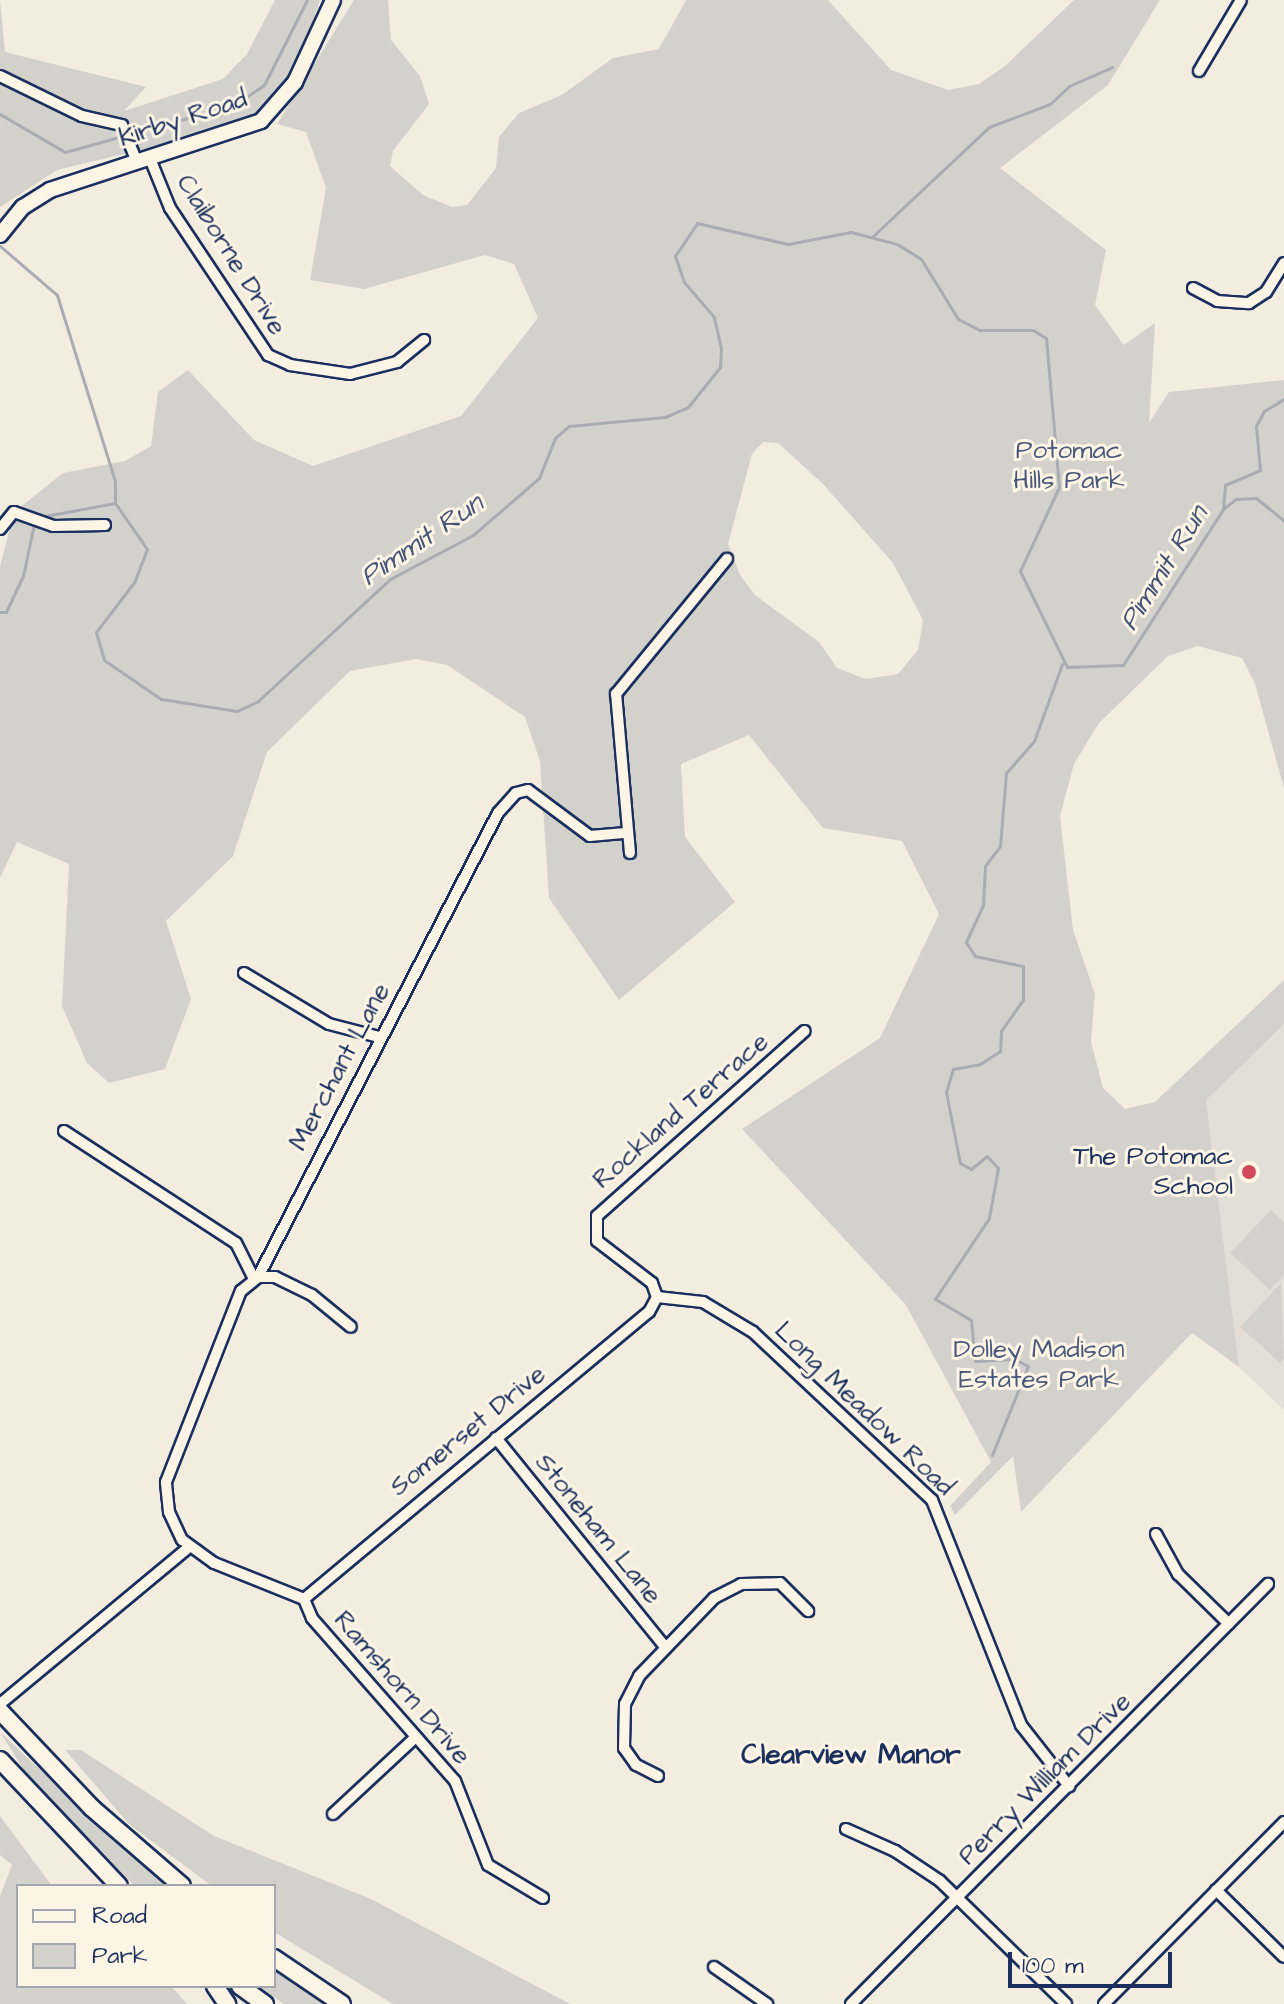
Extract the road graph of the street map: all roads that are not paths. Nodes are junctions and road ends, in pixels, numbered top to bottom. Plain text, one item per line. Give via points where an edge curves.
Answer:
1 (333, 0) edge
2 (1241, 0) edge
3 (1199, 71) dead end
4 (0, 76) edge
5 (139, 156) junction
6 (0, 235) edge
7 (1284, 263) edge
8 (1193, 288) dead end
9 (424, 340) dead end
10 (105, 525) dead end
11 (0, 529) edge
12 (727, 559) dead end
13 (626, 833) junction
14 (630, 853) dead end
15 (244, 973) dead end
16 (805, 1031) dead end
17 (379, 1037) junction
18 (64, 1131) dead end
19 (256, 1278) junction
20 (657, 1297) junction
21 (351, 1327) dead end
22 (496, 1438) junction
23 (1156, 1534) dead end
24 (189, 1547) junction
25 (1268, 1584) dead end
26 (304, 1599) junction
27 (808, 1611) dead end
28 (1229, 1624) junction
29 (666, 1648) junction
30 (0, 1704) edge
31 (0, 1711) edge
32 (416, 1737) junction
33 (0, 1760) edge
34 (658, 1776) dead end
35 (1069, 1786) junction
36 (333, 1814) dead end
37 (1284, 1822) edge
38 (846, 1829) dead end
39 (117, 1884) edge
40 (180, 1884) edge
41 (1216, 1890) junction
42 (958, 1897) junction
43 (543, 1898) dead end
44 (1284, 1957) edge
45 (276, 1959) edge
46 (714, 1967) dead end
47 (243, 1988) edge
48 (265, 2004) edge
49 (342, 2004) edge
50 (767, 2004) edge
51 (851, 2004) edge
52 (1066, 2004) edge
53 (1104, 2004) edge

1 - 5 main road, Kirby Road via 295,82 268,116 236,133
2 - 3 street
4 - 5 street, Claiborne Drive via 125,129
5 - 6 main road, Kirby Road via 40,195
5 - 9 street, Claiborne Drive via 268,355 290,365 350,374 397,362
7 - 8 street via 1266,292 1249,303 1217,301
10 - 11 street via 53,526 14,512
12 - 13 street via 619,684 616,714
13 - 14 street
13 - 17 street, Merchant Lane via 590,836 534,793 516,793 498,813
15 - 17 street via 329,1024
16 - 20 street, Rockland Terrace via 602,1208 594,1225 597,1241 652,1283
17 - 19 street, Merchant Lane
18 - 19 street via 236,1243
19 - 21 street via 275,1277 312,1295
19 - 24 street, Merchant Lane via 241,1291 227,1340 169,1467 169,1512
20 - 22 street, Somerset Drive via 649,1312
20 - 35 street, Long Meadow Road via 703,1302 753,1332 932,1500 1021,1725
22 - 26 street, Somerset Drive
22 - 29 street, Stoneham Lane
23 - 28 street via 1178,1574
24 - 26 street, Ramshorn Drive
24 - 30 street
25 - 28 street, Perry William Drive
26 - 32 street, Ramshorn Drive via 312,1618
27 - 29 street via 780,1583 741,1584 714,1598
28 - 35 street, Perry William Drive
29 - 34 street via 631,1689 622,1720 629,1757
31 - 40 main road via 92,1808
32 - 36 street
32 - 43 street, Ramshorn Drive via 462,1793 488,1865
33 - 39 main road
35 - 42 street, Perry William Drive
37 - 41 street
38 - 42 street via 906,1857
41 - 44 street
41 - 53 street
42 - 51 street, Perry William Drive
42 - 52 street
45 - 49 main road
46 - 50 street
47 - 48 main road

